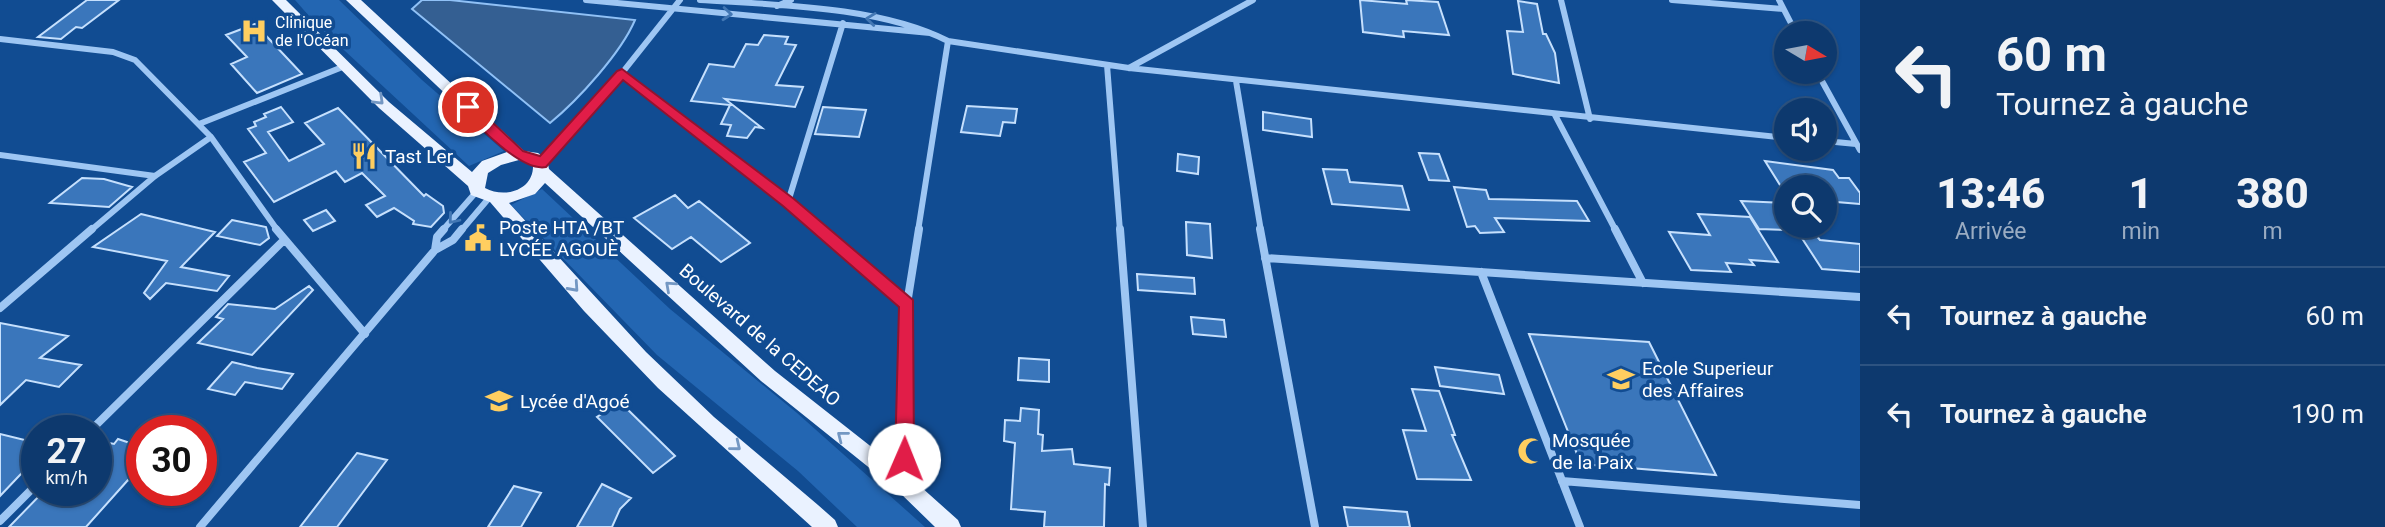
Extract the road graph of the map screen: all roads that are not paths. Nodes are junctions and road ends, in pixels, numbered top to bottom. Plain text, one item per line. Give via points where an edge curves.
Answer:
1 (279, 0) edge
2 (353, 0) edge
3 (586, 0) edge
4 (680, 0) edge
5 (701, 0) edge
6 (761, 0) edge
7 (791, 0) edge
8 (1253, 0) edge
9 (1561, 0) edge
10 (1672, 0) edge
11 (1779, 0) edge
12 (753, 3) junction
13 (776, 6) junction
14 (675, 9) junction
15 (1783, 9) junction
16 (845, 16) junction
17 (1790, 21) edge
18 (842, 25) junction
19 (937, 33) junction
20 (0, 39) edge
21 (947, 41) junction
22 (1107, 65) junction
23 (345, 66) junction
24 (1129, 68) junction
25 (622, 73) junction
26 (1236, 81) junction
27 (1824, 84) edge
28 (1555, 115) junction
29 (1590, 119) junction
30 (199, 124) junction
31 (211, 137) junction
32 (1774, 137) edge
33 (1837, 143) edge
34 (1859, 146) edge
35 (0, 155) edge
36 (519, 155) junction
37 (542, 168) junction
38 (155, 176) junction
39 (484, 193) junction
40 (788, 202) junction
41 (284, 240) junction
42 (435, 250) junction
43 (1265, 258) junction
44 (1481, 272) junction
45 (1643, 283) junction
46 (1860, 297) edge
47 (907, 304) junction
48 (0, 308) edge
49 (365, 334) junction
50 (106, 415) edge
51 (1562, 481) junction
52 (904, 484) junction
53 (21, 500) edge
54 (1860, 505) edge
55 (0, 521) edge
56 (200, 527) edge
57 (827, 527) edge
58 (950, 527) edge
59 (1143, 527) edge
60 (1315, 527) edge
61 (1580, 527) edge

1 - 23 main road
2 - 36 main road
3 - 14 street
4 - 14 street
5 - 12 street
6 - 12 street
7 - 13 street
8 - 24 street
9 - 29 street
10 - 15 street
11 - 15 street
12 - 13 street
13 - 16 street
14 -> 18 street
14 - 25 street
15 - 17 street
16 - 18 street
19 -> 16 street via 911,24
18 - 19 street
18 - 40 street
19 - 21 street
20 - 30 street via 128,57
21 - 22 street
21 - 47 street
22 - 24 street
22 - 59 street
23 - 30 street
23 -> 39 main road
24 - 26 street
25 - 37 street
25 - 40 street
26 - 28 street
26 - 43 street
27 - 34 street
28 - 29 street
28 - 45 street
29 - 32 street
30 - 31 street
31 - 38 street
31 - 41 street
33 - 34 street
35 - 38 street
36 - 37 main road via 532,157
36 - 39 main road via 489,163 479,172
37 - 39 main road via 539,183 528,192
52 -> 37 main road, Boulevard de la CEDEAO via 768,376
38 - 48 street
39 - 42 street via 453,240
39 -> 42 street via 437,237
39 -> 57 main road via 692,410 779,480
40 - 47 street
41 - 49 street
41 - 50 street
42 - 49 street
43 - 44 street
43 - 60 street
44 - 45 street
44 - 51 street
45 - 46 street
47 - 52 street
49 - 56 street
51 - 54 street
51 - 61 street
52 - 58 main road, Boulevard de la CEDEAO
53 - 55 street

